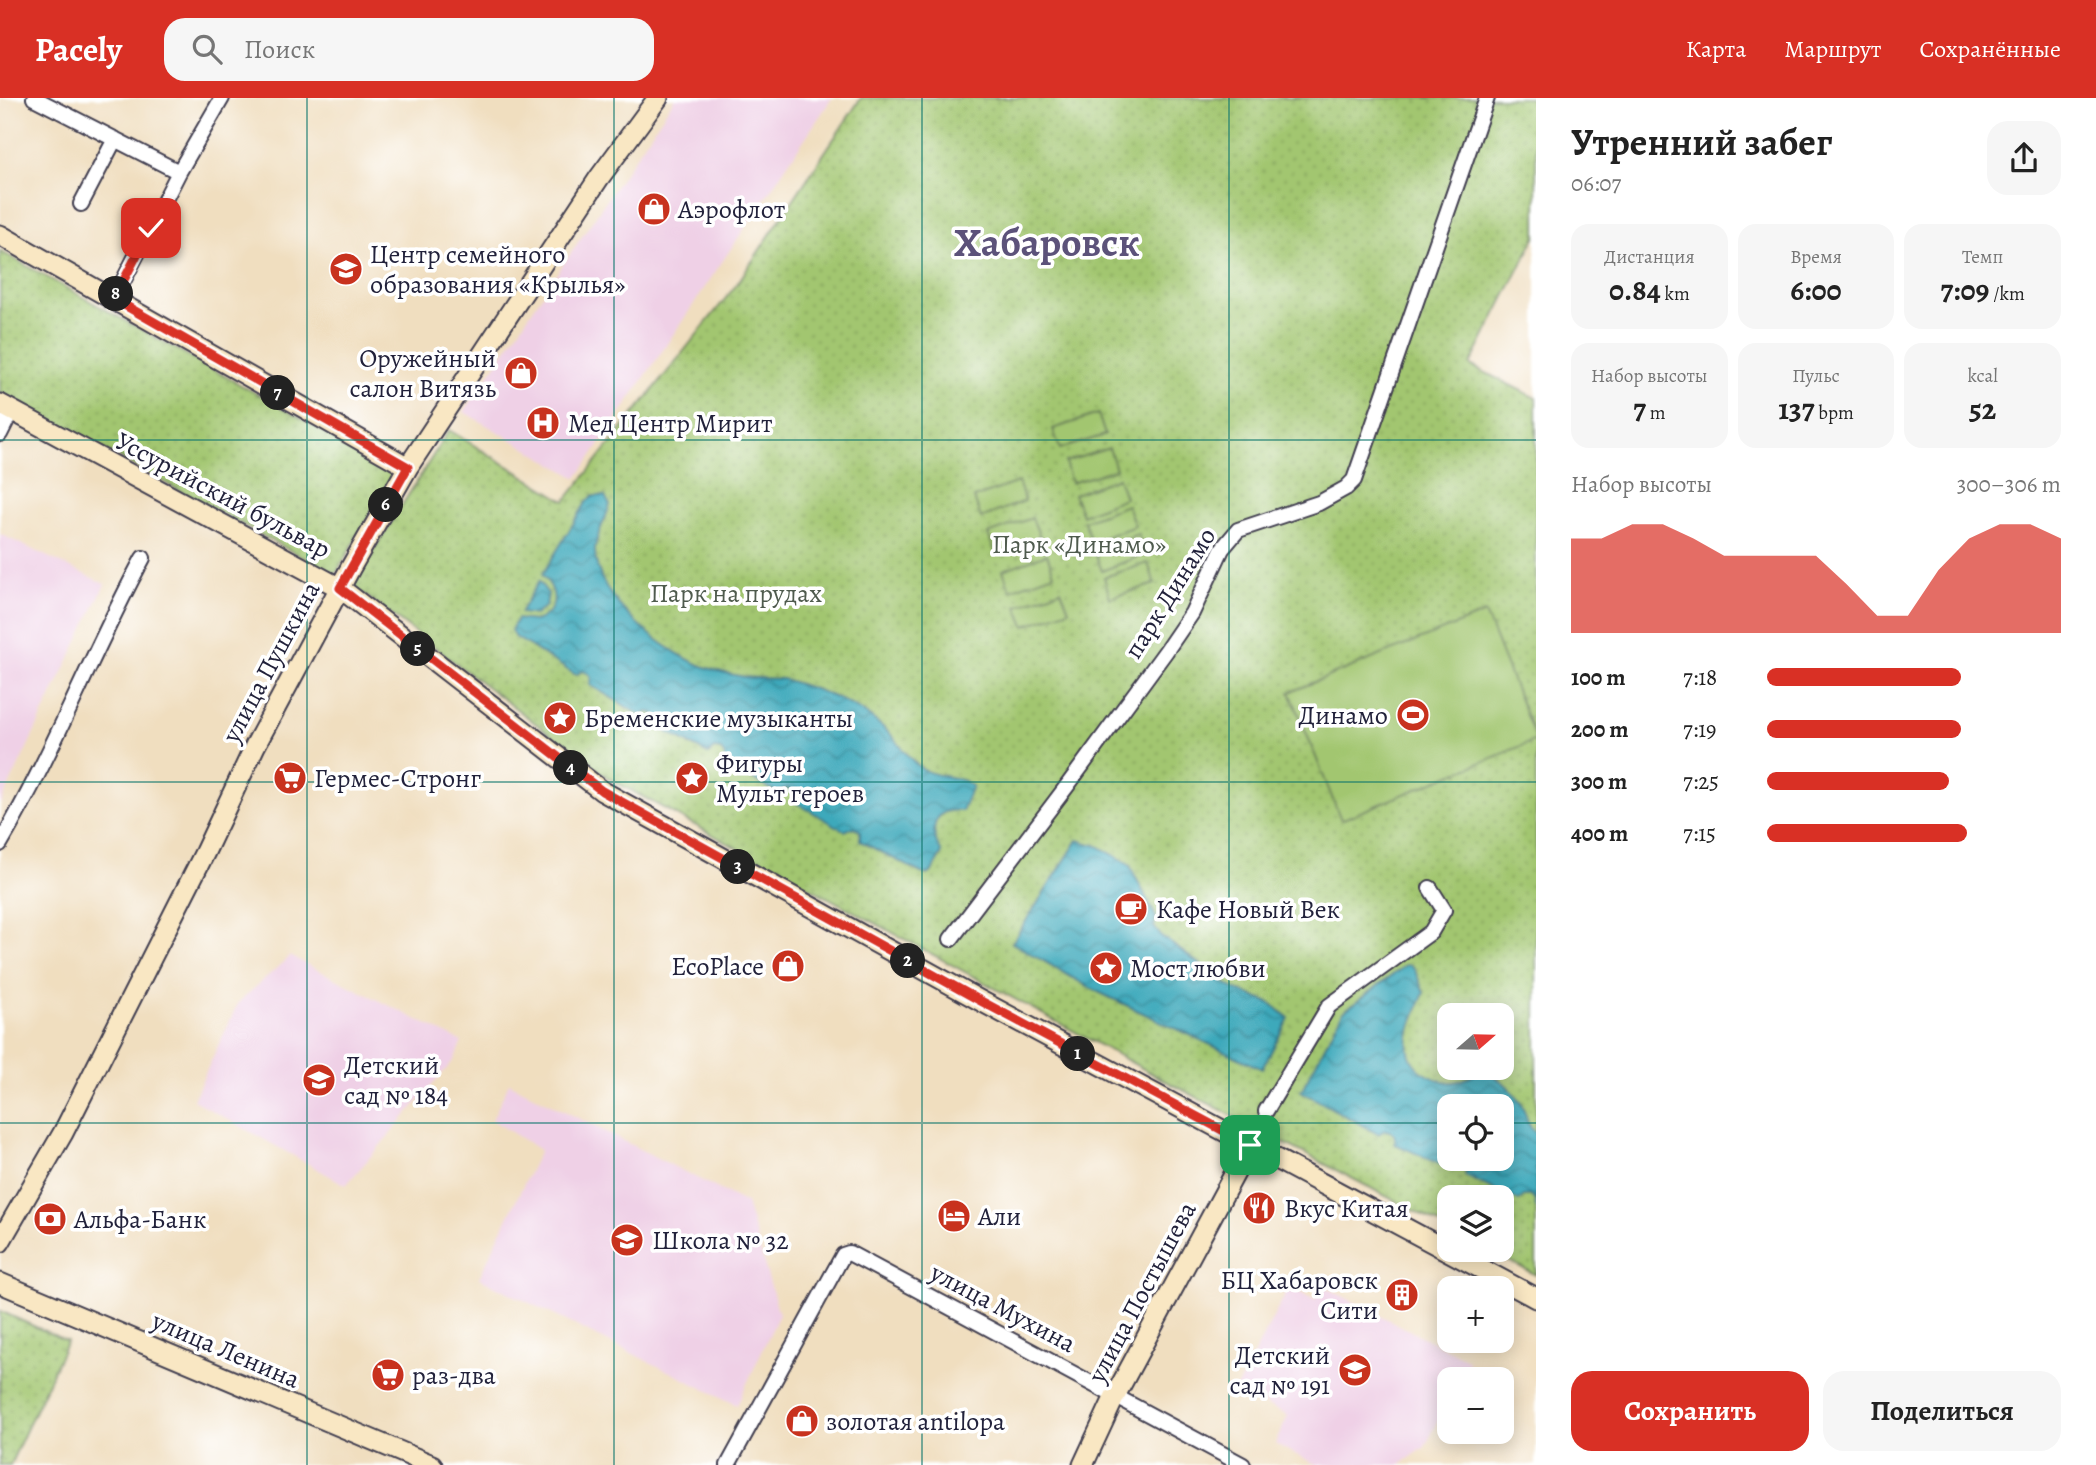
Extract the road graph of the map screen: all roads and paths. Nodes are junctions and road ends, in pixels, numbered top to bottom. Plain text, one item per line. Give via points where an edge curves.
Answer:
1 (34, 98) edge
2 (222, 98) edge
3 (658, 98) edge
4 (1487, 98) edge
5 (115, 139) junction
6 (179, 172) junction
7 (81, 204) dead end
8 (0, 235) edge
9 (114, 299) junction
10 (6, 407) edge
11 (0, 434) edge
12 (408, 467) junction
13 (143, 558) dead end
14 (340, 588) junction
15 (0, 844) edge
16 (1430, 888) dead end
17 (951, 939) dead end
18 (1266, 1111) dead end
19 (1250, 1145) junction
20 (0, 1242) edge
21 (0, 1283) edge
22 (1536, 1298) edge
23 (1115, 1396) junction
24 (432, 1465) edge
25 (728, 1465) edge
26 (1083, 1465) edge
27 (1243, 1465) edge

1 - 5 street
2 - 6 street
3 - 12 street, улица Пушкина via 599,178
4 - 17 street, парк Динамо via 1354,480 1319,503 1238,530 1222,550 1192,613 1166,651
5 - 6 street
5 - 7 street
6 - 9 street
8 - 9 street
9 - 12 street
10 - 11 street
10 - 14 street, Уссурийский бульвар
12 - 14 street, улица Пушкина
13 - 15 street
14 - 19 street, Уссурийский бульвар via 602,791
14 - 20 street, улица Пушкина via 255,746 63,1133
16 - 18 street via 1444,910 1431,932 1329,1006
19 - 22 street, Уссурийский бульвар
19 - 23 street, улица Постышева
21 - 24 street, улица Ленина
23 - 25 street, улица Мухина via 852,1254 843,1255
23 - 26 street, улица Постышева
23 - 27 street, улица Мухина

